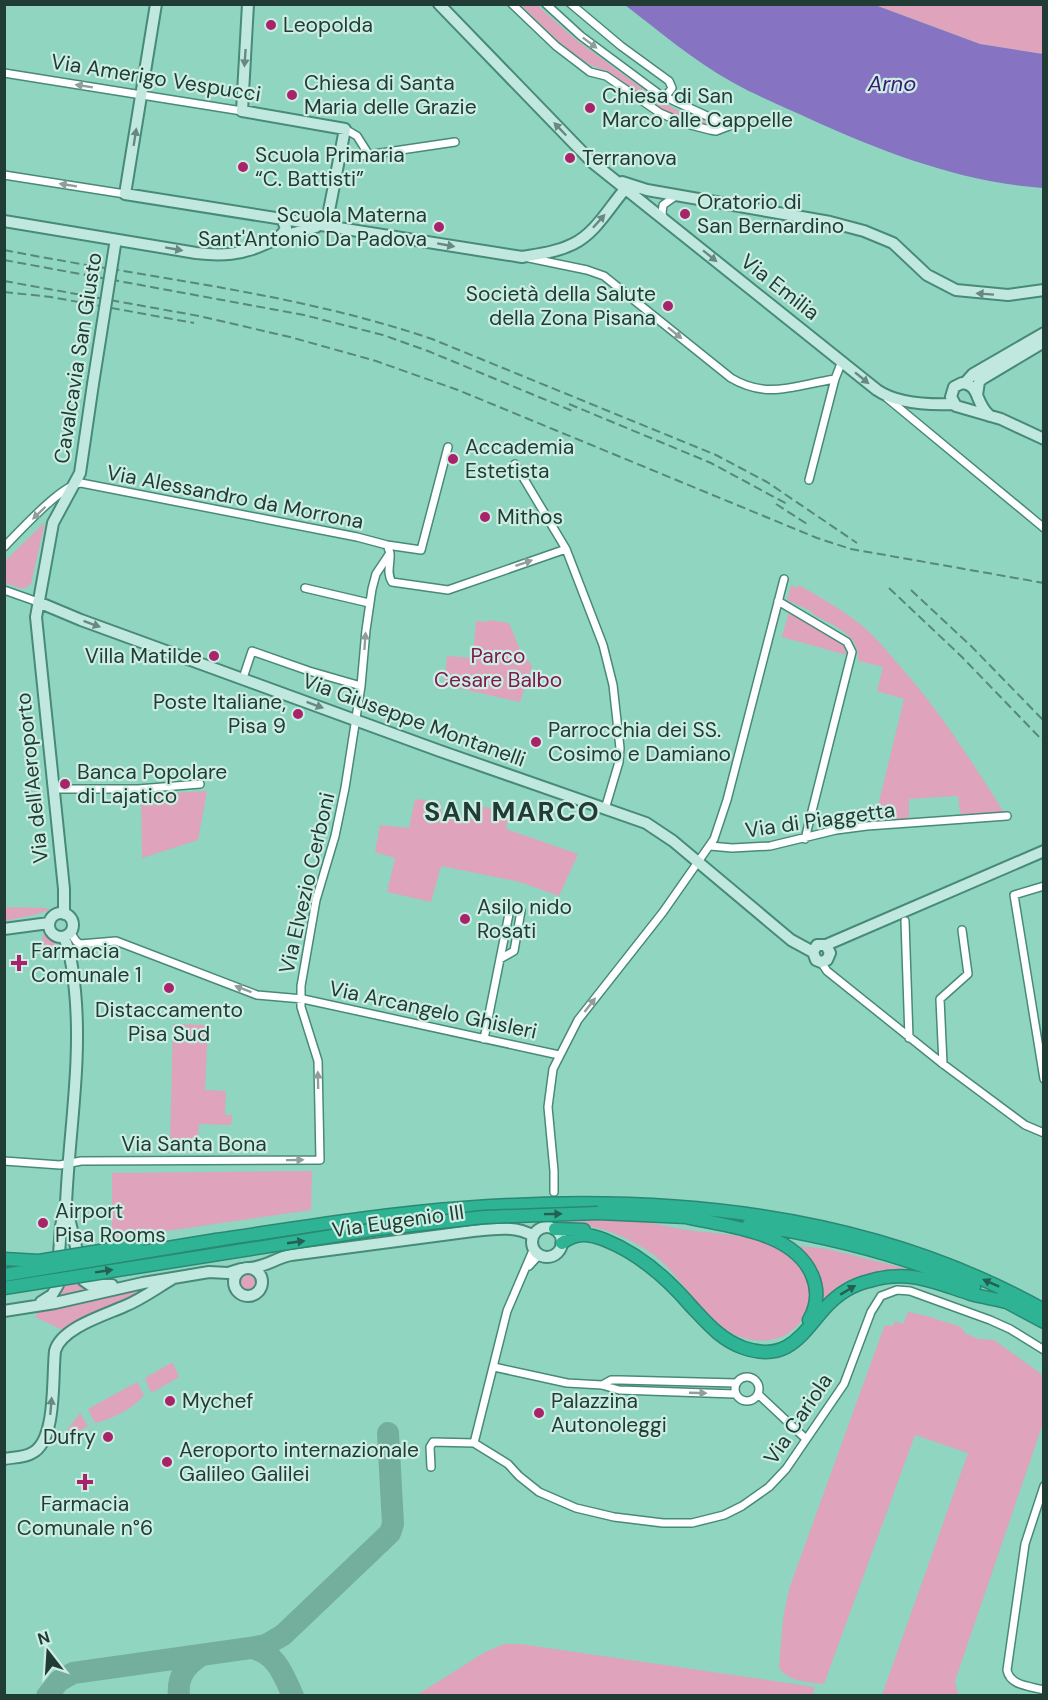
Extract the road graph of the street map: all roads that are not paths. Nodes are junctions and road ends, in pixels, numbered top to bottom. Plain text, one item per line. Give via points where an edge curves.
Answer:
1 (156, 4) edge
2 (248, 4) edge
3 (439, 4) edge
4 (512, 4) edge
5 (546, 4) edge
6 (571, 4) edge
7 (4, 73) edge
8 (142, 95) junction
9 (666, 96) junction
10 (242, 111) junction
11 (345, 129) junction
12 (454, 142) dead end
13 (369, 156) junction
14 (340, 159) junction
15 (4, 175) edge
16 (622, 185) junction
17 (125, 194) junction
18 (677, 195) junction
19 (282, 219) junction
20 (4, 220) edge
21 (664, 220) junction
22 (324, 226) junction
23 (279, 238) junction
24 (116, 242) junction
25 (522, 256) junction
26 (1044, 290) edge
27 (1044, 333) edge
28 (1044, 342) edge
29 (842, 361) junction
30 (835, 379) junction
31 (965, 383) junction
32 (884, 394) junction
33 (977, 396) junction
34 (920, 402) junction
35 (954, 404) junction
36 (966, 409) junction
37 (990, 416) junction
38 (911, 419) junction
39 (1044, 439) edge
40 (448, 447) dead end
41 (515, 464) dead end
42 (809, 480) dead end
43 (75, 483) junction
44 (1044, 528) edge
45 (387, 545) junction
46 (4, 547) edge
47 (566, 549) junction
48 (390, 553) junction
49 (784, 579) dead end
50 (305, 588) dead end
51 (4, 590) edge
52 (778, 601) junction
53 (38, 602) junction
54 (369, 603) junction
55 (243, 678) junction
56 (361, 686) junction
57 (356, 720) junction
58 (200, 784) dead end
59 (53, 789) junction
60 (606, 808) junction
61 (1007, 816) dead end
62 (805, 838) junction
63 (710, 846) junction
64 (1044, 851) edge
65 (699, 863) junction
66 (1041, 887) edge
67 (63, 914) junction
68 (905, 921) dead end
69 (49, 923) junction
70 (4, 929) edge
71 (962, 930) dead end
72 (67, 934) junction
73 (826, 945) junction
74 (813, 952) junction
75 (501, 959) junction
76 (821, 962) junction
77 (300, 998) junction
78 (1044, 1019) edge
79 (1034, 1021) junction
80 (909, 1038) junction
81 (484, 1039) junction
82 (559, 1055) junction
83 (943, 1064) junction
84 (1044, 1079) edge
85 (1044, 1133) edge
86 (320, 1160) joint
87 (4, 1161) edge
88 (68, 1164) junction
89 (554, 1192) dead end
90 (66, 1204) junction
91 (598, 1208) junction
92 (681, 1216) junction
93 (499, 1228) junction
94 (549, 1228) junction
95 (533, 1236) junction
96 (216, 1240) junction
97 (562, 1243) junction
98 (77, 1251) dead end
99 (537, 1251) junction
100 (59, 1254) dead end
101 (301, 1255) junction
102 (4, 1259) edge
103 (246, 1269) junction
104 (198, 1274) junction
105 (4, 1275) edge
106 (174, 1278) junction
107 (83, 1281) dead end
108 (262, 1281) junction
109 (58, 1285) dead end
110 (124, 1287) junction
111 (234, 1287) junction
112 (4, 1288) edge
113 (1006, 1302) junction
114 (31, 1307) junction
115 (1044, 1310) edge
116 (4, 1311) edge
117 (1044, 1322) edge
118 (1044, 1350) edge
119 (494, 1367) junction
120 (736, 1383) junction
121 (602, 1385) junction
122 (735, 1394) junction
123 (758, 1394) junction
124 (806, 1439) junction
125 (474, 1443) junction
126 (4, 1459) edge
127 (431, 1467) dead end
128 (1044, 1486) edge
129 (1044, 1690) edge

1 - 8 street
2 -> 10 street
16 -> 3 street, Via Emilia via 585,155
4 - 9 street via 577,63 606,76 642,102 703,129 716,131 729,126
5 -> 9 street via 591,44
6 - 9 street via 669,81 672,88
8 -> 7 street, Via Amerigo Vespucci
8 - 10 street, Via Amerigo Vespucci
17 -> 8 street
10 - 11 street, Via Amerigo Vespucci
11 - 13 street via 357,136
11 - 14 street
12 - 13 street
13 - 14 street
14 - 22 street
17 -> 15 street
16 - 18 street
16 - 21 street, Via Emilia
25 -> 16 street via 575,243 589,232
17 - 19 street
18 - 21 street via 663,205
26 -> 18 street via 1008,295 956,290 927,275 894,243 873,234 830,222
19 - 22 street
19 - 23 street via 286,228
20 - 24 street, Cavalcavia San Giusto
21 -> 29 street, Via Emilia
22 - 23 street, Cavalcavia San Giusto
22 -> 25 street
24 -> 23 street, Cavalcavia San Giusto via 226,255
24 - 43 street, Cavalcavia San Giusto, bridge via 82,460
25 -> 30 street via 604,276 745,386 776,390
27 - 31 street via 973,374
28 - 33 street via 982,379
29 - 30 street
29 -> 32 street, Via Emilia
30 - 42 street
31 - 33 street via 974,388
31 - 35 street via 956,385 952,391
32 - 34 street, Via Emilia
32 - 38 street, Via Emilia
33 - 36 street via 974,405
33 - 37 street
34 - 35 street, Via Emilia
34 - 38 street via 911,407
35 - 36 street
36 - 37 street
37 - 39 street
38 - 44 street, Via Emilia
40 - 45 street, Via Alessandro da Morrona via 421,550
41 - 47 street
43 - 45 street, Via Alessandro da Morrona
43 -> 46 street
43 - 53 street, Cavalcavia San Giusto via 53,523
45 - 48 street
48 -> 47 street via 389,575 395,583 447,590
47 - 60 street via 603,645 617,713 620,754
48 - 54 street, Via Elvezio Cerboni via 376,574
49 - 52 street
50 - 54 street
51 - 53 street, Via Giuseppe Montanelli
52 - 62 street via 847,642 852,652
52 - 63 street via 727,800
53 -> 55 street, Via Giuseppe Montanelli
53 - 59 street, Via dell'Aeroporto via 36,632
56 -> 54 street, Via Elvezio Cerboni
55 - 56 street via 252,651
55 -> 57 street, Via Giuseppe Montanelli
56 - 57 street, Via Elvezio Cerboni
57 - 60 street, Via Giuseppe Montanelli
57 - 77 street, Via Elvezio Cerboni via 337,828 308,938
58 - 59 street
59 - 67 street, Via dell'Aeroporto
60 - 65 street, Via Giuseppe Montanelli via 654,827
61 - 62 street, Via di Piaggetta via 867,826
62 - 63 street, Via di Piaggetta via 759,847
63 - 65 street
64 - 73 street
65 - 74 street, Via Giuseppe Montanelli via 791,940
82 -> 65 street via 578,1020
66 - 79 street via 1014,895
67 - 69 street
67 - 72 street via 72,921
68 - 80 street
69 - 70 street
69 - 72 street via 53,935
71 - 83 street via 968,974 940,999
77 -> 72 street, Via Arcangelo Ghisleri via 257,995 116,941 80,944
72 - 88 street via 77,1034
73 - 74 street via 817,945
73 - 76 street via 830,956
74 - 76 street
75 - 75 street via 510,909 521,910 514,951
75 - 81 street
76 - 80 street
77 - 81 street, Via Arcangelo Ghisleri
86 -> 77 street, Via Elvezio Cerboni via 317,1055
78 - 79 street
79 - 84 street
80 - 83 street
81 - 82 street, Via Arcangelo Ghisleri
82 - 89 street via 551,1076 548,1107
83 - 85 street via 1025,1125
88 -> 86 street, Via Santa Bona
87 - 88 street, Via Santa Bona
88 - 90 street
90 - 98 street
90 - 100 street
91 - 92 highway
91 - 96 highway via 549,1203 450,1209
112 -> 91 highway, bridge via 377,1228
115 -> 91 highway via 930,1257 840,1231 712,1209
92 - 94 highway via 762,1234 802,1258 813,1277 816,1300 802,1329 779,1344 757,1346 742,1342 722,1331 665,1271 632,1247 592,1231
92 - 113 highway via 782,1229 876,1251 960,1280
93 - 94 street, Via Eugenio III
93 - 95 street, Via Eugenio III via 525,1231
93 - 101 street, Via Eugenio III
94 - 95 street via 538,1230
94 - 97 street via 561,1235
95 - 99 street
96 - 102 highway, bridge via 129,1246 39,1261
96 - 105 highway, bridge
97 - 99 street via 559,1251 548,1257
97 -> 113 highway via 584,1235 630,1252 659,1274 719,1335 743,1348 759,1351 794,1343 844,1292 877,1279 923,1278
99 - 119 street via 507,1311
101 - 103 street, Via Eugenio III
101 - 108 street, Via Eugenio III via 275,1265
103 - 104 street, Via Eugenio III
103 - 108 street via 260,1274
103 - 111 street via 235,1277
104 - 106 street, Via Eugenio III
104 - 111 street, Via Eugenio III via 218,1277
106 - 110 street, Via Eugenio III
126 -> 106 street via 28,1455 42,1446 48,1432 53,1363 59,1341
107 - 110 street
108 - 111 street via 259,1291 251,1296 242,1295
109 - 114 street via 52,1296
110 - 114 street, Via Eugenio III
113 - 117 highway
114 - 116 street, Via Eugenio III
118 - 124 street, Via Cariola via 990,1320 910,1291 891,1291 874,1306 844,1384
119 - 121 street via 567,1383
119 - 125 street
120 - 121 street via 620,1380
120 - 122 street
120 - 123 street via 752,1377 758,1384
121 -> 122 street via 620,1390
122 - 123 street via 747,1401
123 - 124 street
124 - 125 street, Via Cariola via 777,1480 752,1500 724,1515 679,1524 614,1517 564,1504 530,1486 508,1464
125 - 127 street via 433,1442
128 - 129 street via 1025,1544 1007,1670 1010,1679

